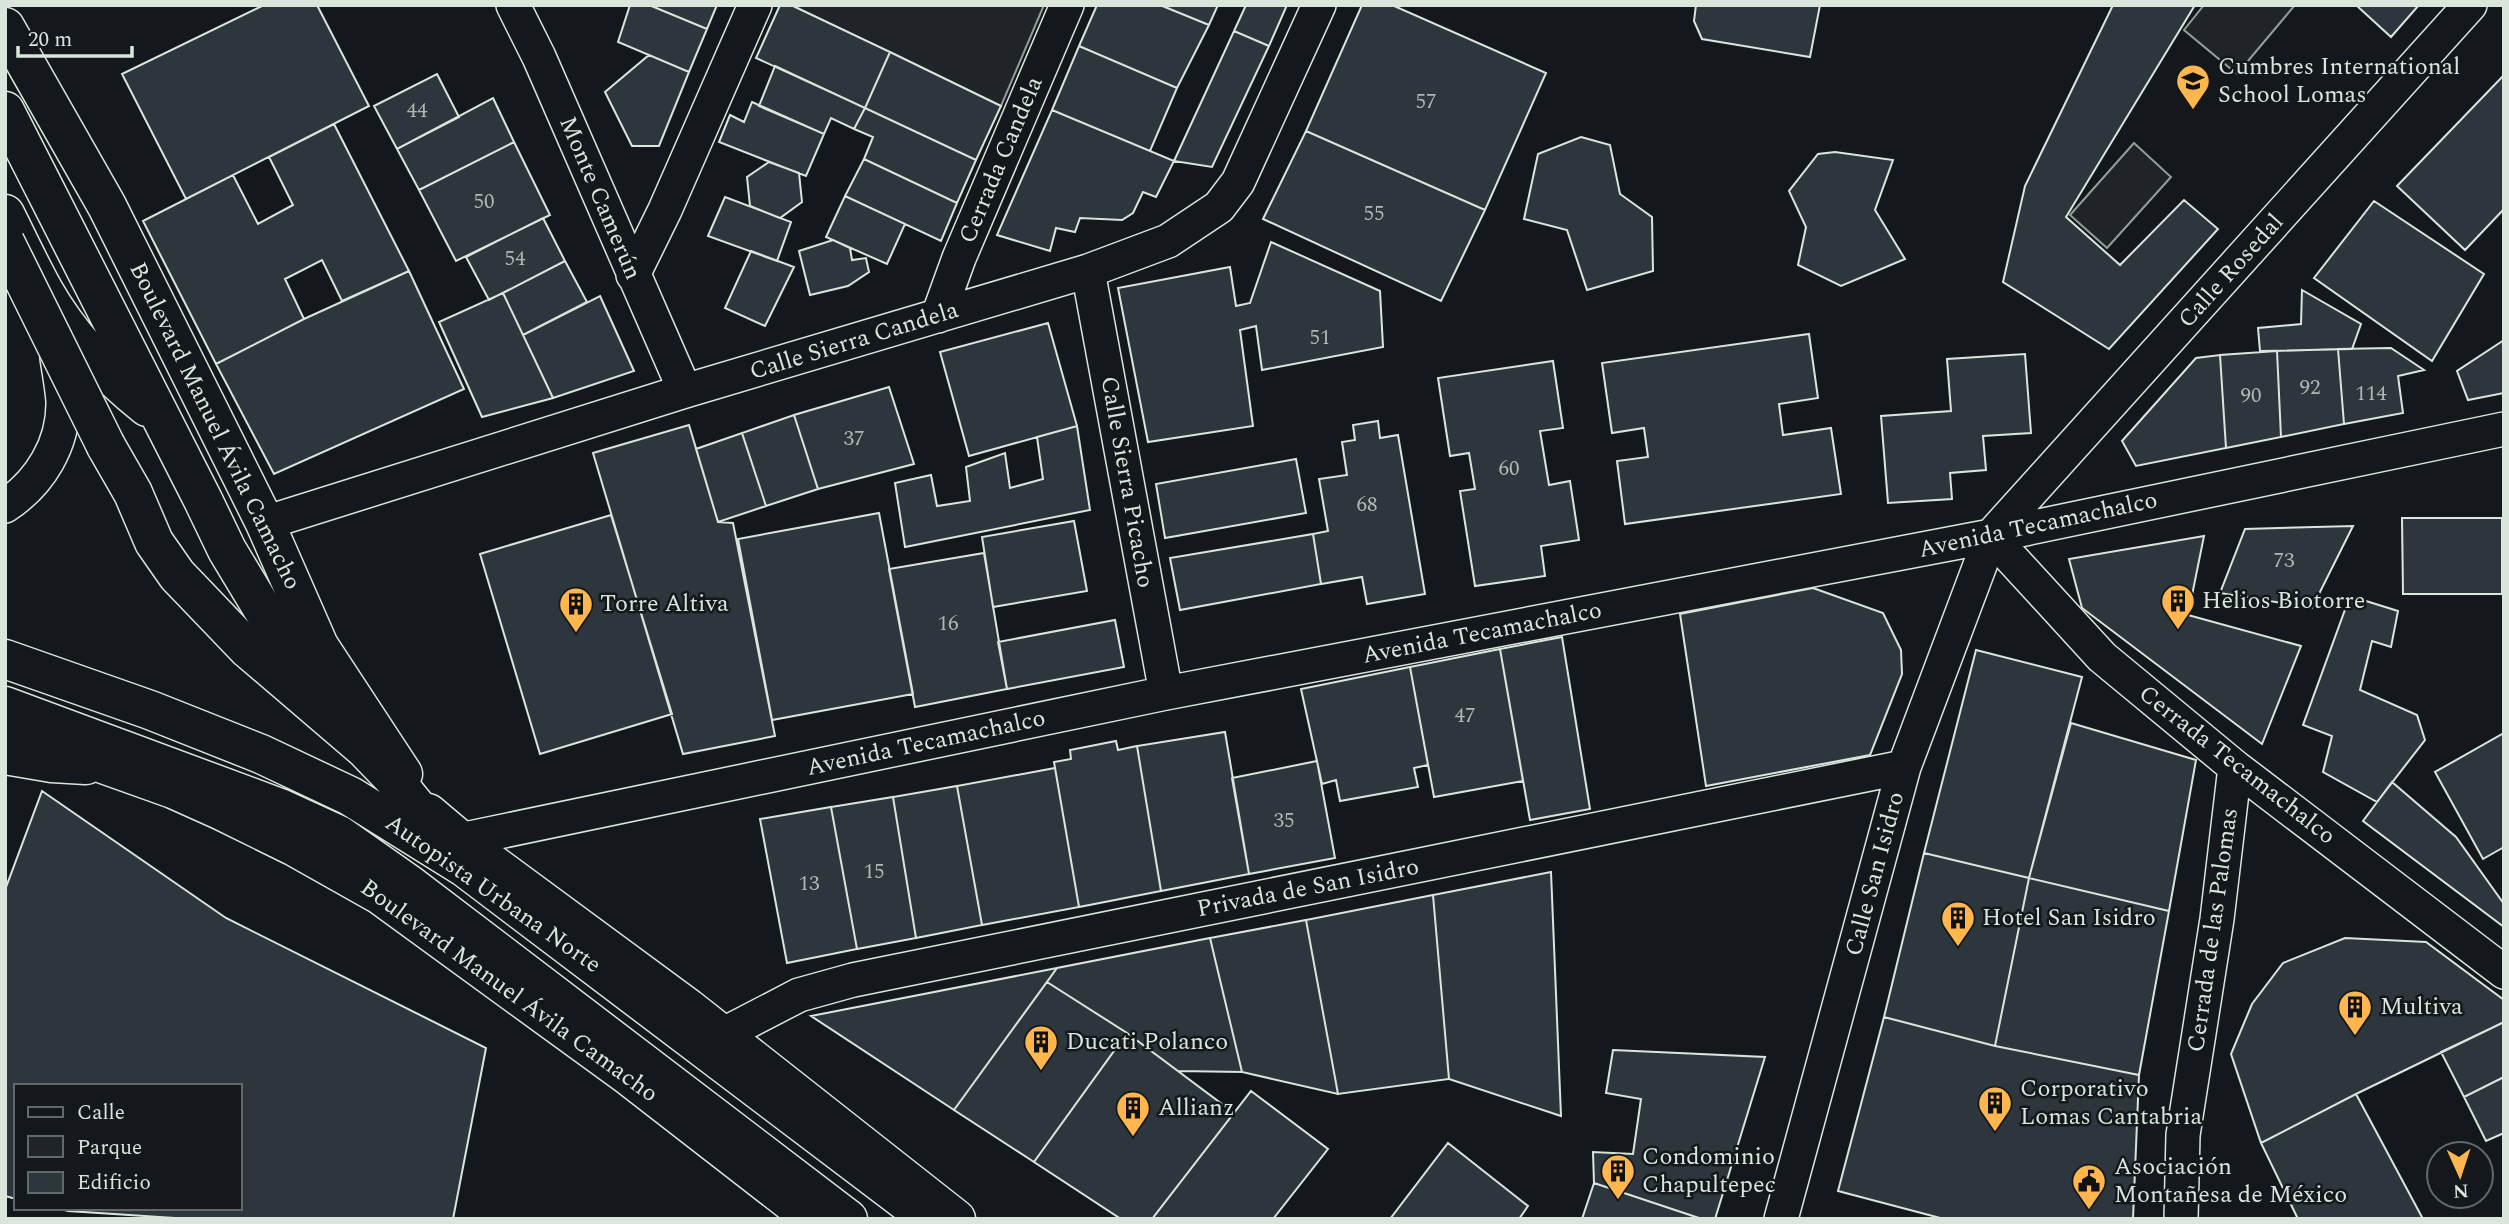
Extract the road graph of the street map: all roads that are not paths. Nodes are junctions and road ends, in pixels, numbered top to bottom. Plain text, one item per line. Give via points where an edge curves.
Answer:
1 (513, 5) edge
2 (755, 5) edge
3 (1067, 5) edge
4 (1319, 5) edge
5 (2470, 5) edge
6 (5, 27) edge
7 (5, 111) edge
8 (5, 215) edge
9 (5, 242) edge
10 (1088, 271) junction
11 (633, 275) junction
12 (45, 293) junction
13 (938, 316) junction
14 (685, 391) junction
15 (2504, 429) edge
16 (172, 439) junction
17 (5, 506) edge
18 (265, 523) junction
19 (1991, 536) junction
20 (5, 659) edge
21 (1166, 693) junction
22 (5, 706) edge
23 (5, 729) edge
24 (5, 755) edge
25 (107, 765) junction
26 (1904, 767) junction
27 (2235, 767) junction
28 (452, 842) junction
29 (2504, 972) edge
30 (722, 1035) junction
31 (813, 1219) edge
32 (848, 1219) edge
33 (929, 1219) edge
34 (956, 1219) edge
35 (1781, 1219) edge
36 (2181, 1219) edge

1 - 11 street, Monte Camerún
2 - 11 street
3 - 13 street, Cerrada Candela
4 - 10 street, Calle Sierra Candela via 1238,182 1219,207 1168,241
5 - 19 street, Calle Rosedal
6 - 18 main road, Boulevard Manuel Ávila Camacho via 107,206
7 - 16 main road, Boulevard Manuel Ávila Camacho
8 - 12 main road
9 - 28 main road, bridge via 154,542 177,575 248,649 392,777
10 - 13 street, Calle Sierra Candela
10 - 21 street, Calle Sierra Picacho
11 - 14 street, Monte Camerún
12 - 16 main road via 98,363 150,410
12 - 17 street via 63,401 61,420 42,471
13 - 14 street, Calle Sierra Candela
14 - 18 street, Calle Sierra Candela
15 - 19 street, Avenida Tecamachalco
16 - 28 main road, Boulevard Manuel Ávila Camacho via 227,551 268,618 325,693
18 - 28 main road, Boulevard Manuel Ávila Camacho via 319,646
19 - 21 street, Avenida Tecamachalco
19 - 26 street, Calle San Isidro
19 - 27 street, Cerrada Tecamachalco via 2102,657
20 - 28 main road, Autopista Urbana Norte via 261,754
21 - 28 street, Avenida Tecamachalco
22 - 32 main road, Autopista Urbana Norte via 280,808 339,835
23 - 25 main road, Boulevard Manuel Ávila Camacho
24 - 25 main road, Boulevard Manuel Ávila Camacho
25 - 31 main road, Boulevard Manuel Ávila Camacho via 222,811 380,895 619,1068
26 - 30 street, Privada de San Isidro via 853,980 799,995
26 - 35 street, Calle San Isidro
27 - 29 street, Cerrada Tecamachalco
27 - 36 street, Cerrada de las Palomas via 2183,1135
28 - 30 main road, Boulevard Manuel Ávila Camacho
28 - 33 main road, Autopista Urbana Norte via 635,994
30 - 34 main road, Boulevard Manuel Ávila Camacho

